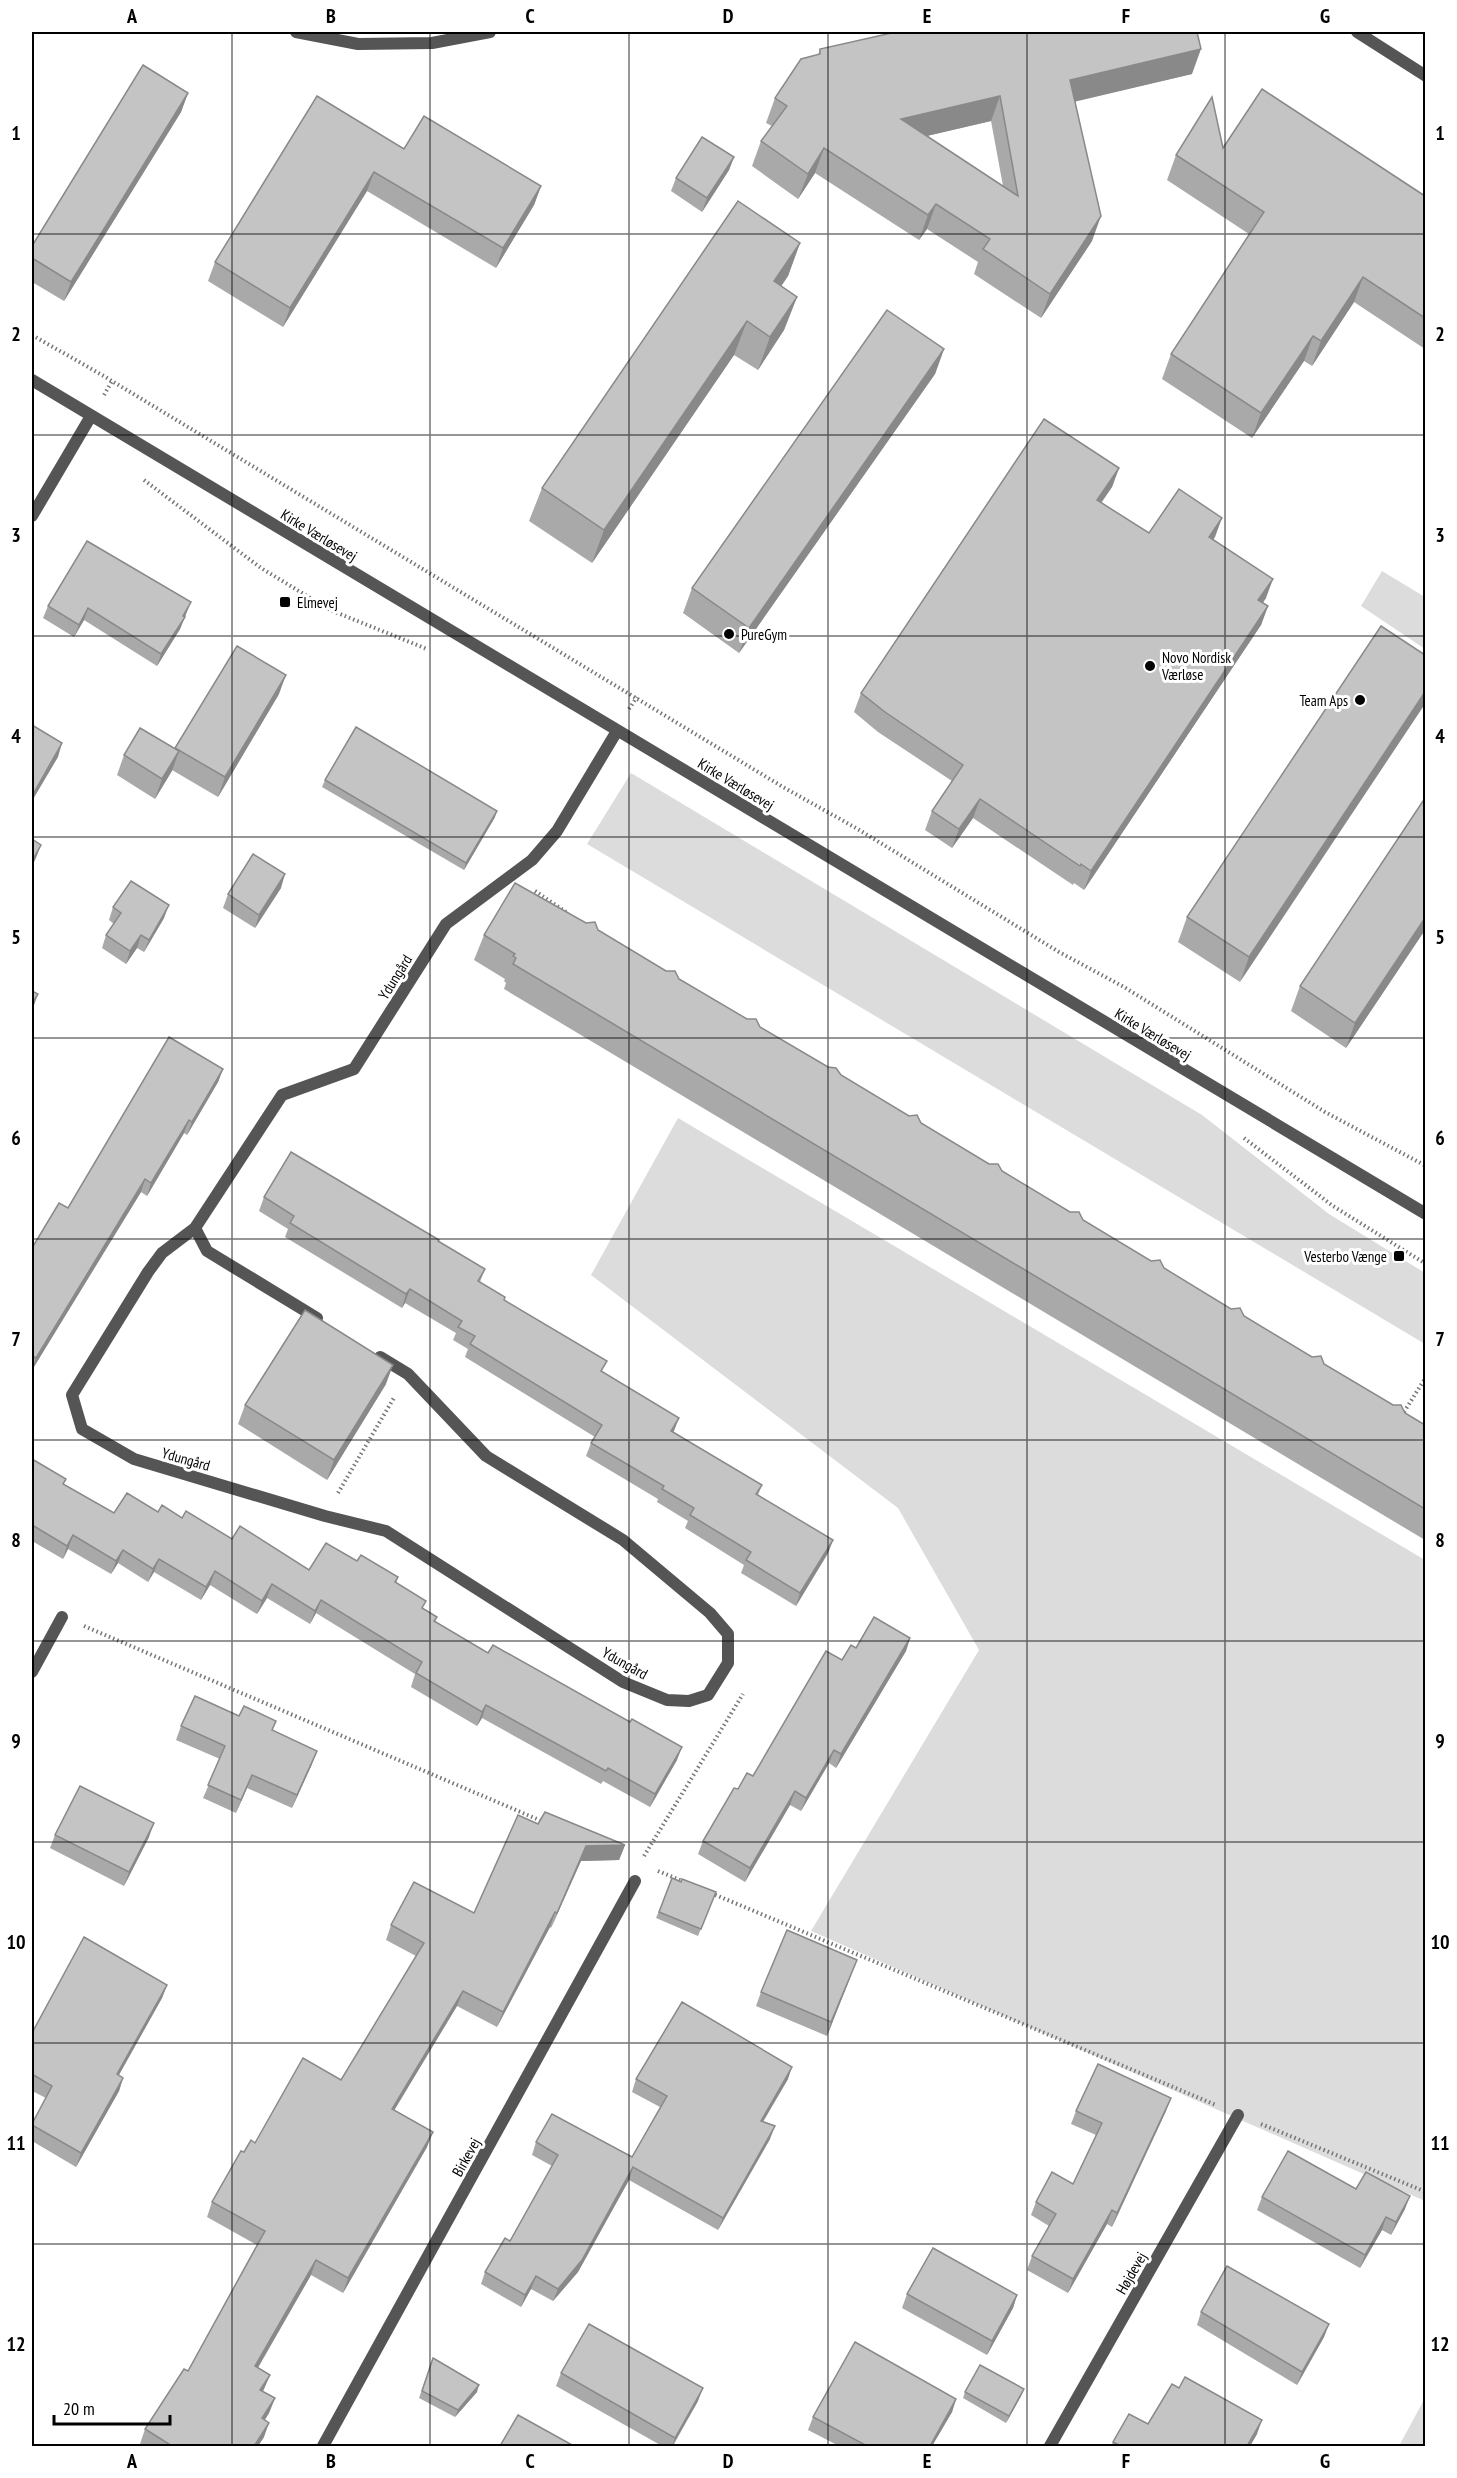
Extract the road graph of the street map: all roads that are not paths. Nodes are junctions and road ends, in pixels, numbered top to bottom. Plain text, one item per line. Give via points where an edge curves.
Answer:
1 (296, 32) edge
2 (490, 32) edge
3 (1357, 32) edge
4 (1425, 76) edge
5 (32, 381) edge
6 (91, 416) junction
7 (32, 516) edge
8 (617, 731) junction
9 (1425, 1214) edge
10 (195, 1228) junction
11 (329, 1326) edge
12 (368, 1350) edge
13 (62, 1617) road end
14 (32, 1672) edge
15 (635, 1881) dead end
16 (1238, 2115) road end
17 (323, 2446) edge
18 (1050, 2446) edge

1 - 2 street via 358,44 432,43
3 - 4 street
5 - 6 street, Kirke Værløsevej
6 - 7 street
6 - 8 street, Kirke Værløsevej
8 - 9 street, Kirke Værløsevej
8 - 10 street, Ydungård via 557,831 532,860 446,924 354,1069 282,1095
10 - 11 street via 207,1251
10 - 12 street, Ydungård via 162,1253 148,1272 72,1395 82,1429 134,1459 386,1531 623,1682 667,1700 689,1701 708,1695 728,1663 728,1634 710,1613 623,1540 486,1456 408,1374
13 - 14 street
15 - 17 street, Birkevej
16 - 18 street, Højdevej

